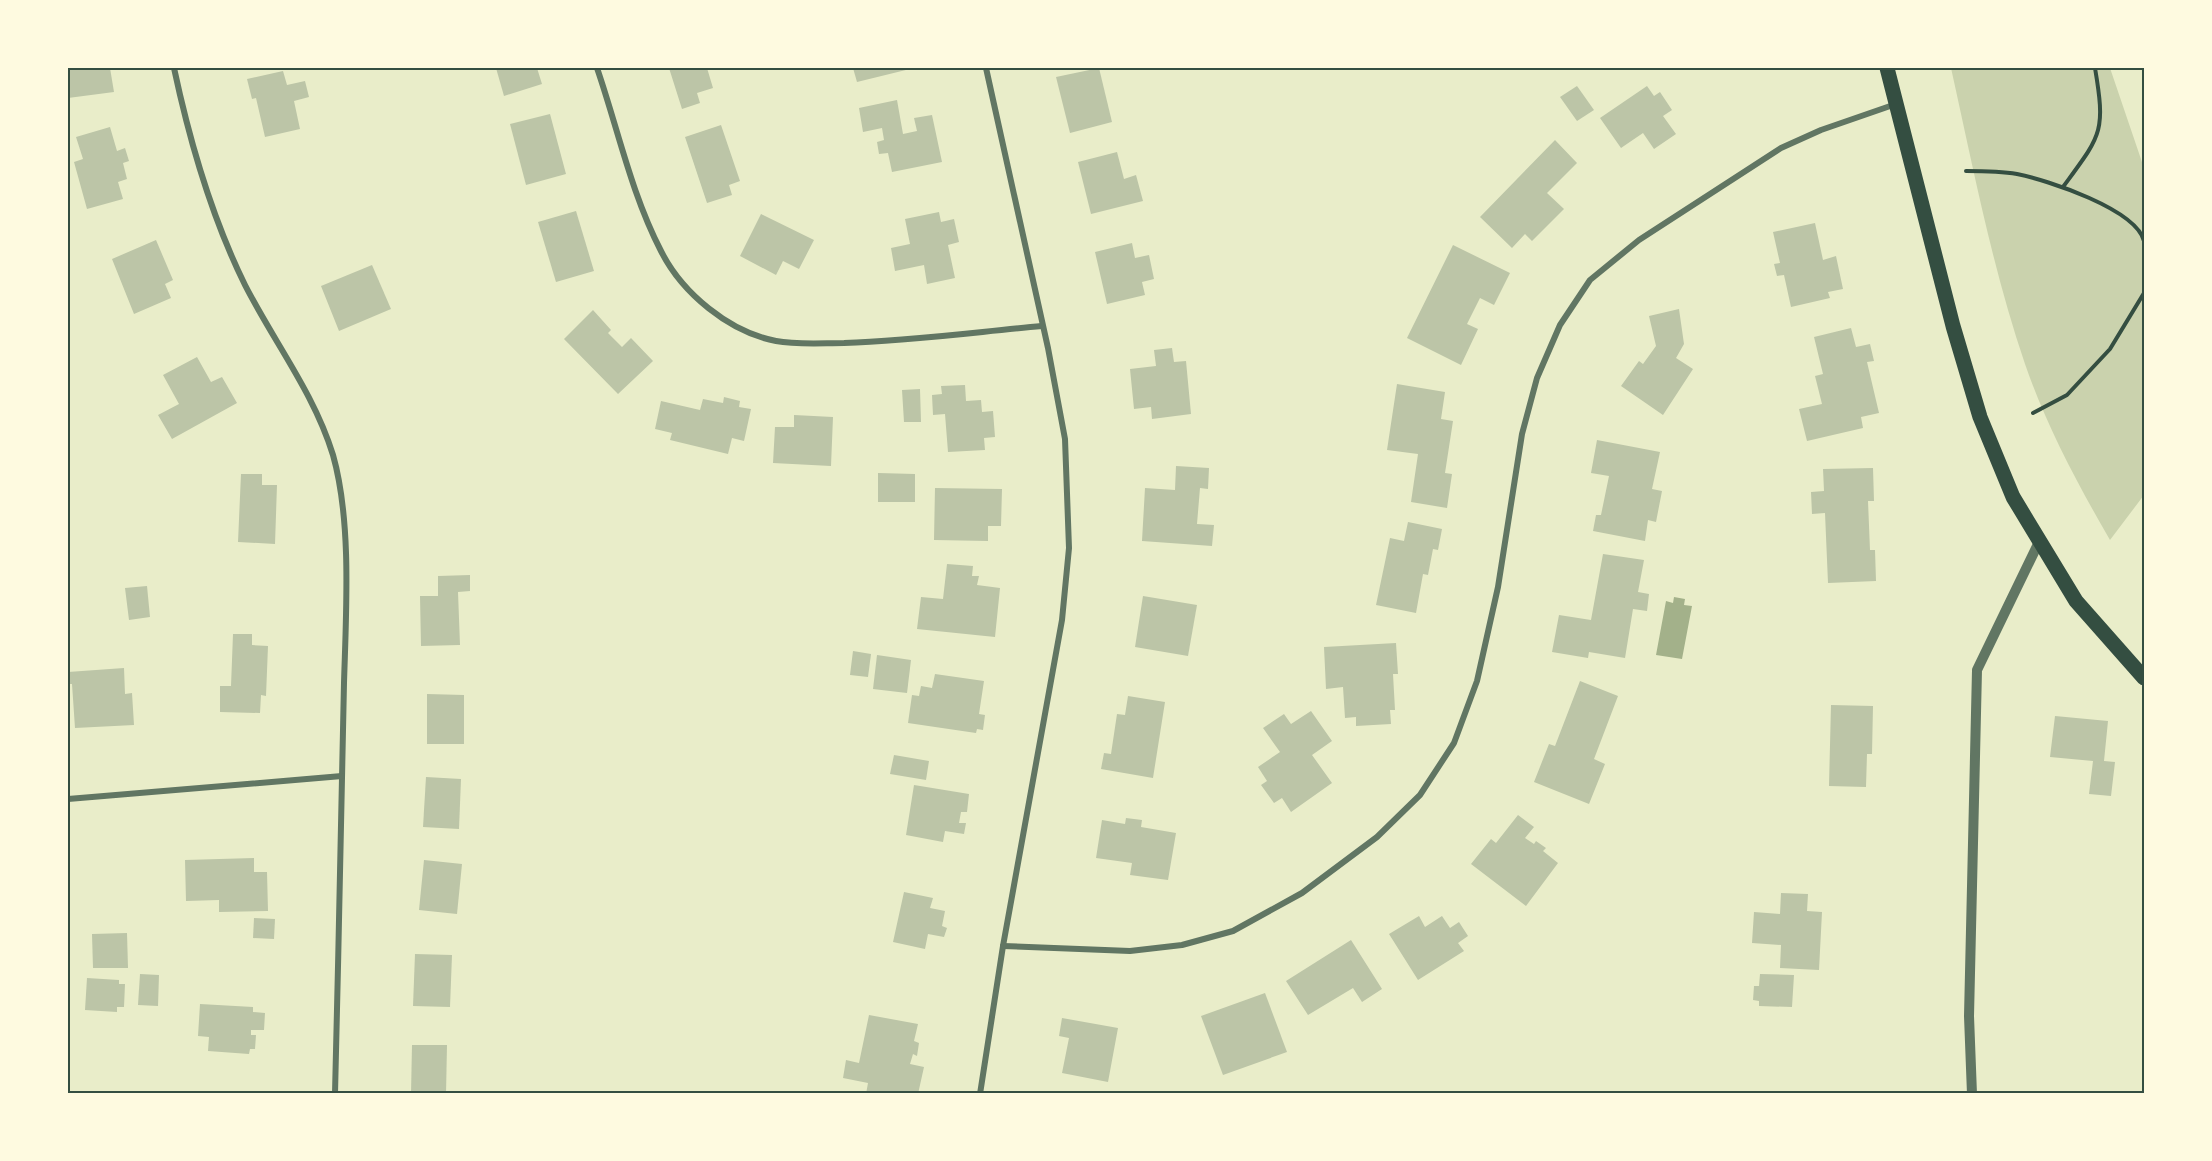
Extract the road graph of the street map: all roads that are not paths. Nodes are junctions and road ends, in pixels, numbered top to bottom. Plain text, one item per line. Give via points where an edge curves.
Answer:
1 (174, 68) edge
2 (597, 68) edge
3 (986, 68) edge
4 (1887, 68) edge
5 (1897, 103) junction
6 (1042, 326) junction
7 (2039, 542) junction
8 (2145, 678) edge
9 (342, 776) junction
10 (68, 799) edge
11 (1003, 946) junction
12 (335, 1094) edge
13 (980, 1094) edge
14 (1972, 1094) edge

1 - 9 street via 221,233 267,326 320,416 333,457 340,495 347,604
2 - 6 street via 637,198 662,254 692,293 726,322 775,341 820,344 882,342
3 - 6 street
4 - 5 main road
5 - 7 main road via 1980,417 2013,497
5 - 11 street via 1781,148 1639,240 1590,280 1560,325 1537,378 1522,434 1483,658 1454,743 1420,795 1377,837 1302,893 1233,931 1182,945 1130,951
6 - 11 street via 1065,439 1069,548 1062,621
7 - 8 main road via 2076,601
7 - 14 street via 1977,670 1969,1016
9 - 10 street
9 - 12 street
11 - 13 street

